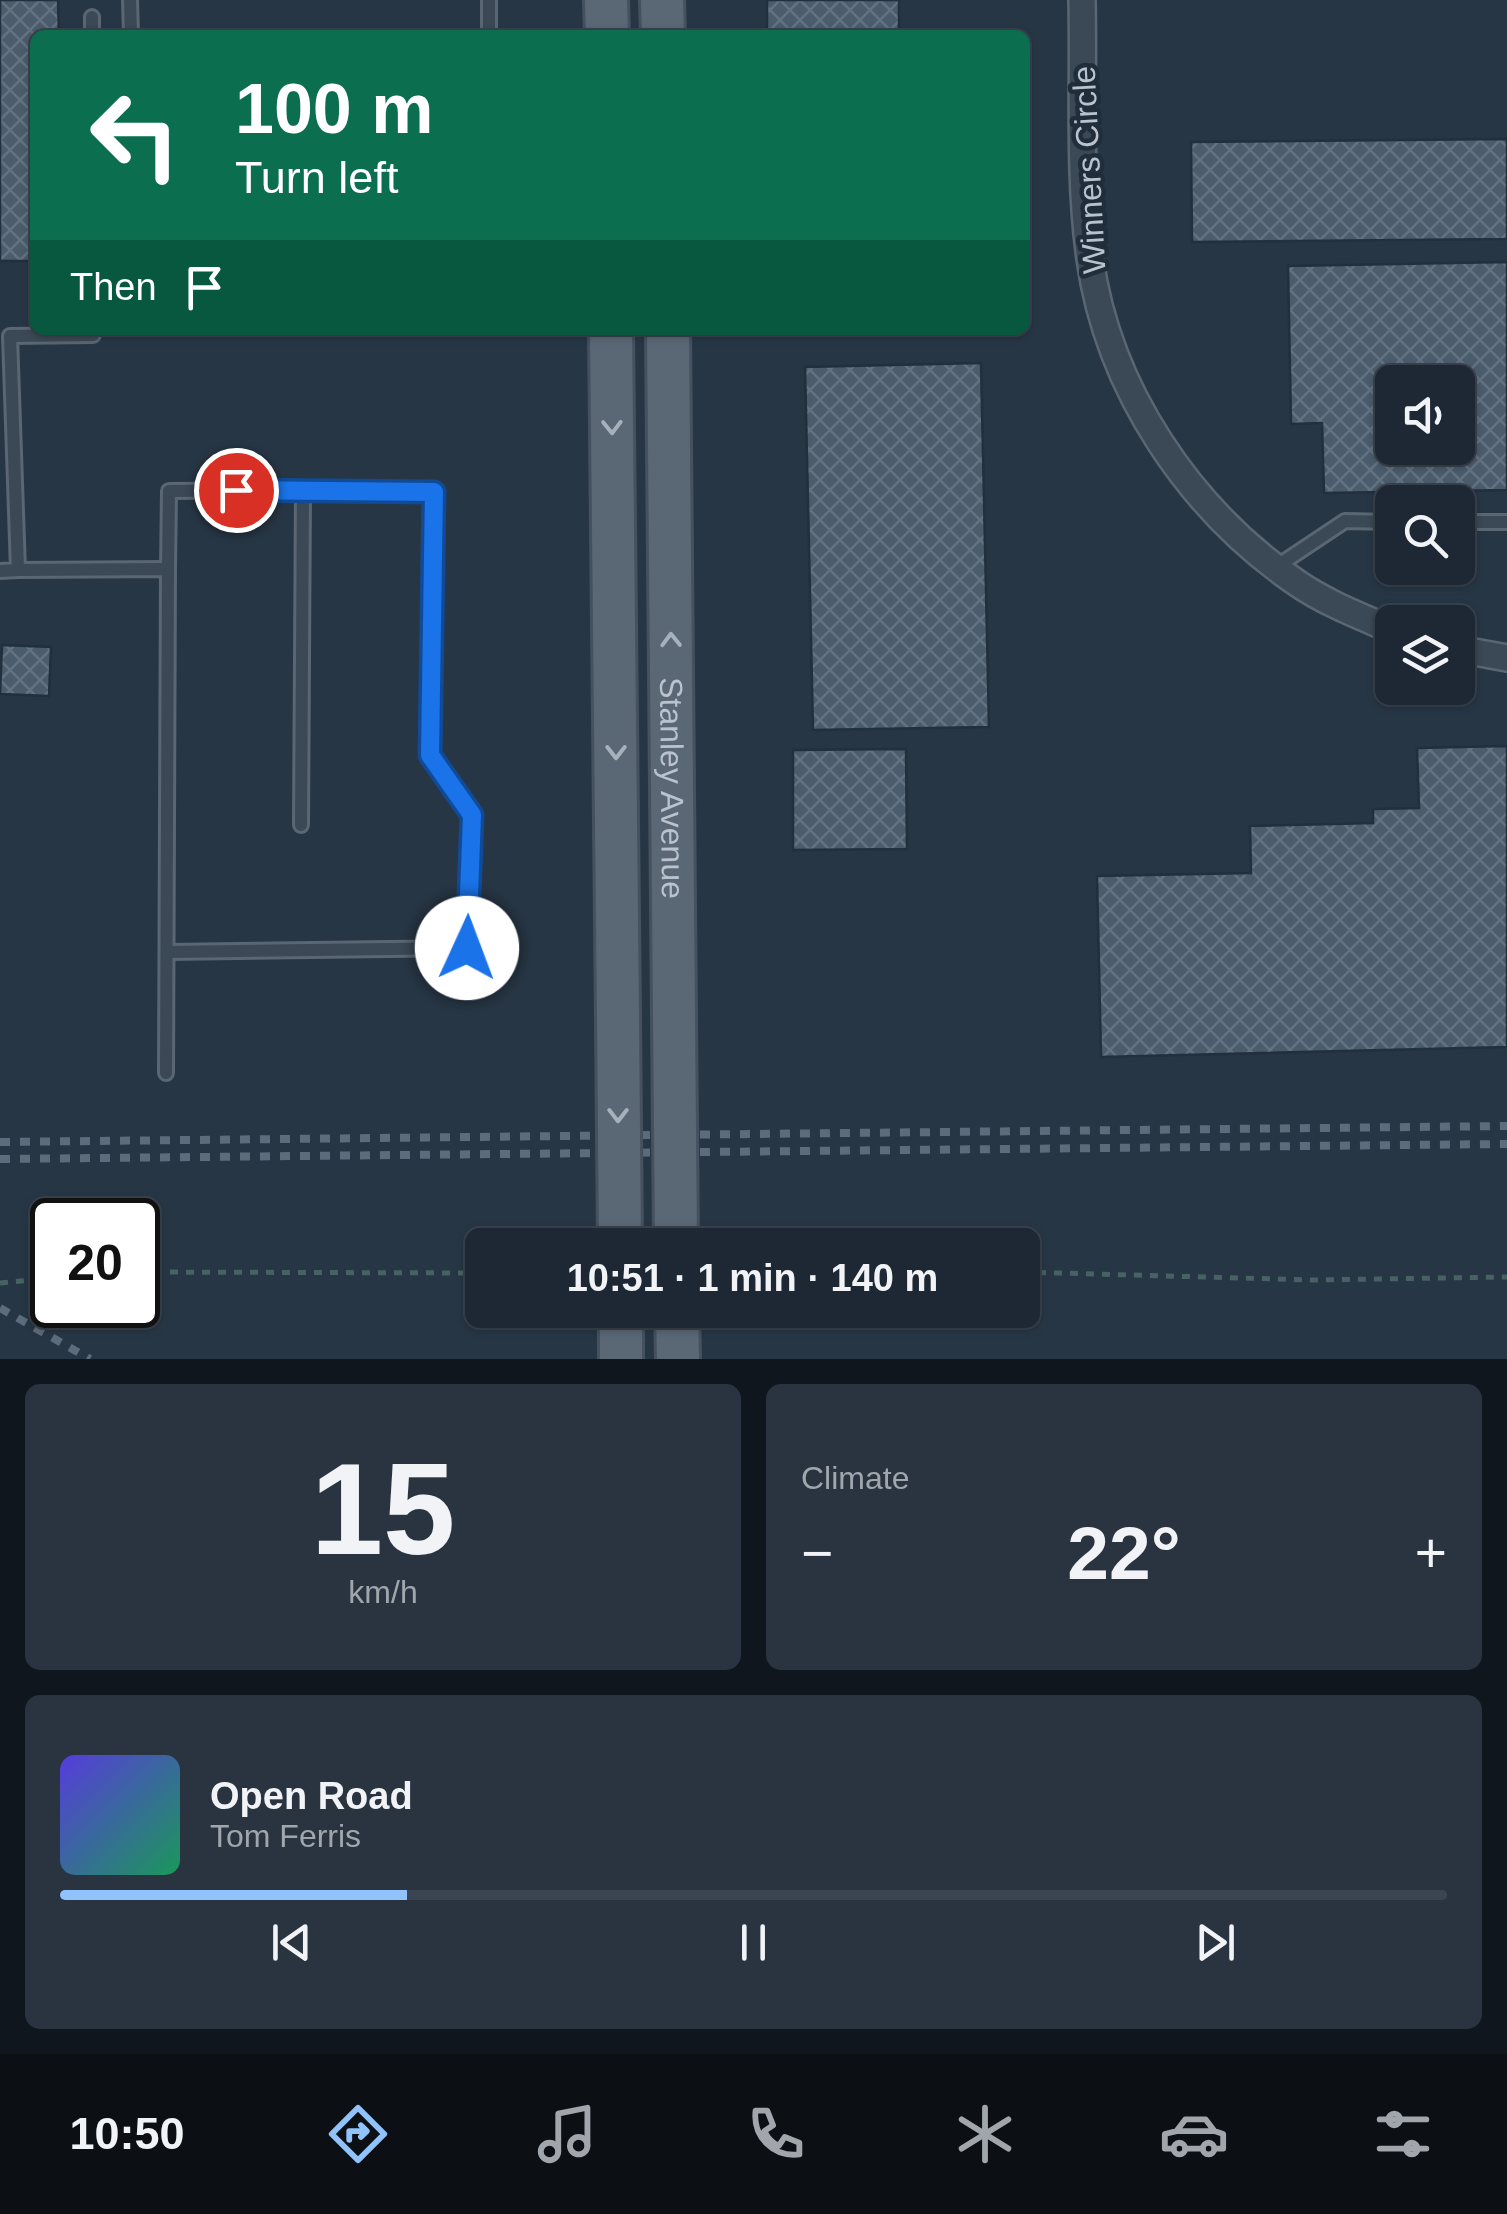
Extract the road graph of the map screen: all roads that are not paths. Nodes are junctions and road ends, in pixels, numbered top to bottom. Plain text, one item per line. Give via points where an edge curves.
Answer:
1 (130, 0) edge
2 (489, 0) edge
3 (606, 0) edge
4 (662, 0) edge
5 (1082, 0) edge
6 (92, 16) dead end
7 (92, 30) edge
8 (131, 30) edge
9 (488, 30) edge
10 (607, 30) edge
11 (664, 30) edge
12 (94, 335) edge
13 (611, 335) edge
14 (668, 335) edge
15 (303, 490) junction
16 (1375, 522) edge
17 (1475, 522) edge
18 (1507, 522) edge
19 (1276, 567) junction
20 (168, 569) junction
21 (18, 570) junction
22 (0, 571) edge
23 (1375, 623) edge
24 (1475, 653) edge
25 (1507, 658) edge
26 (301, 825) dead end
27 (166, 952) junction
28 (166, 1073) dead end
29 (620, 1228) edge
30 (676, 1228) edge
31 (621, 1328) edge
32 (621, 1356) edge

1 - 8 lane
2 - 9 lane
3 - 10 main road
4 - 11 main road
5 - 19 street, Winners Circle via 1085,214 1099,306 1150,426 1185,478
6 - 7 lane
12 - 21 lane via 10,336
13 -> 29 main road, Stanley Avenue, bridge
30 -> 14 main road, Stanley Avenue, bridge
15 - 20 lane via 170,491
15 - 26 lane
15 - 27 lane via 434,492 430,755 472,815 467,948
16 - 19 lane via 1345,522
17 - 18 lane
19 - 23 street, Winners Circle
20 - 21 lane
20 - 27 lane
21 - 22 lane
24 - 25 street
27 - 28 lane
31 - 32 main road

